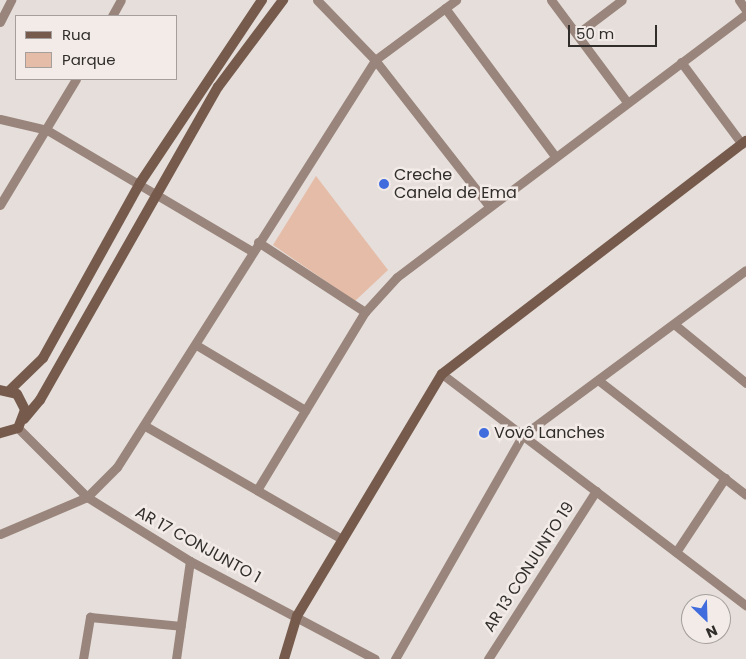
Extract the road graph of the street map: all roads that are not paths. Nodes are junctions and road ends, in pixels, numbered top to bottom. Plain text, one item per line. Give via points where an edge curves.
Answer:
1 (11, 0) edge
2 (121, 0) edge
3 (262, 0) edge
4 (283, 0) edge
5 (317, 0) edge
6 (456, 0) edge
7 (550, 0) edge
8 (622, 0) edge
9 (739, 0) edge
10 (446, 8) junction
11 (746, 10) edge
12 (746, 14) edge
13 (113, 15) edge
14 (0, 22) edge
15 (577, 34) junction
16 (375, 60) junction
17 (681, 62) junction
18 (75, 80) edge
19 (627, 102) junction
20 (0, 119) edge
21 (46, 130) junction
22 (744, 143) edge
23 (555, 156) junction
24 (140, 183) junction
25 (156, 194) junction
26 (0, 205) edge
27 (489, 206) junction
28 (258, 242) junction
29 (252, 251) junction
30 (746, 270) edge
31 (365, 312) junction
32 (674, 324) junction
33 (198, 346) junction
34 (442, 374) junction
35 (598, 380) junction
36 (746, 383) edge
37 (5, 390) edge
38 (305, 410) junction
39 (21, 424) junction
40 (147, 427) junction
41 (0, 433) edge
42 (523, 435) junction
43 (725, 478) junction
44 (258, 490) junction
45 (596, 491) junction
46 (746, 495) edge
47 (87, 497) junction
48 (0, 534) edge
49 (342, 539) junction
50 (676, 552) junction
51 (190, 561) junction
52 (746, 606) edge
53 (297, 616) junction
54 (181, 626) junction
55 (83, 659) edge
56 (176, 659) edge
57 (284, 659) edge
58 (375, 659) edge
59 (395, 659) edge
60 (488, 659) edge

1 - 14 street
2 - 13 street
3 - 24 street
4 - 25 street via 218,87
5 - 16 street
6 - 10 street
7 - 15 street
8 - 15 street
9 - 11 street
10 - 16 street
10 - 23 street
12 - 17 street
15 - 19 street
16 - 27 street
16 - 28 street
17 - 19 street
17 - 22 street
18 - 21 street
19 - 23 street
20 - 21 street
21 - 24 street
21 - 26 street
22 - 34 street
23 - 27 street
24 - 25 street
24 - 37 street via 43,358
25 - 29 street
25 - 39 street via 40,400
27 - 31 street via 397,278
28 - 29 street
28 - 31 street
29 - 33 street
30 - 32 street
31 - 38 street
32 - 35 street
32 - 36 street
33 - 38 street
33 - 40 street
34 - 42 street
34 - 49 street
35 - 42 street
35 - 43 street
37 - 39 street via 23,402
38 - 44 street
39 - 41 street
39 - 47 street, AR 17 CONJUNTO 1
40 - 44 street
40 - 47 street via 117,467
42 - 45 street
42 - 59 street
43 - 46 street
43 - 50 street
44 - 49 street
45 - 50 street
45 - 60 street, AR 13 CONJUNTO 19
47 - 48 street
47 - 51 street, AR 17 CONJUNTO 1
49 - 53 street
50 - 52 street
51 - 53 street, AR 17 CONJUNTO 1
51 - 54 street
53 - 57 street
53 - 58 street, AR 17 CONJUNTO 1
54 - 55 street via 90,617
54 - 56 street

